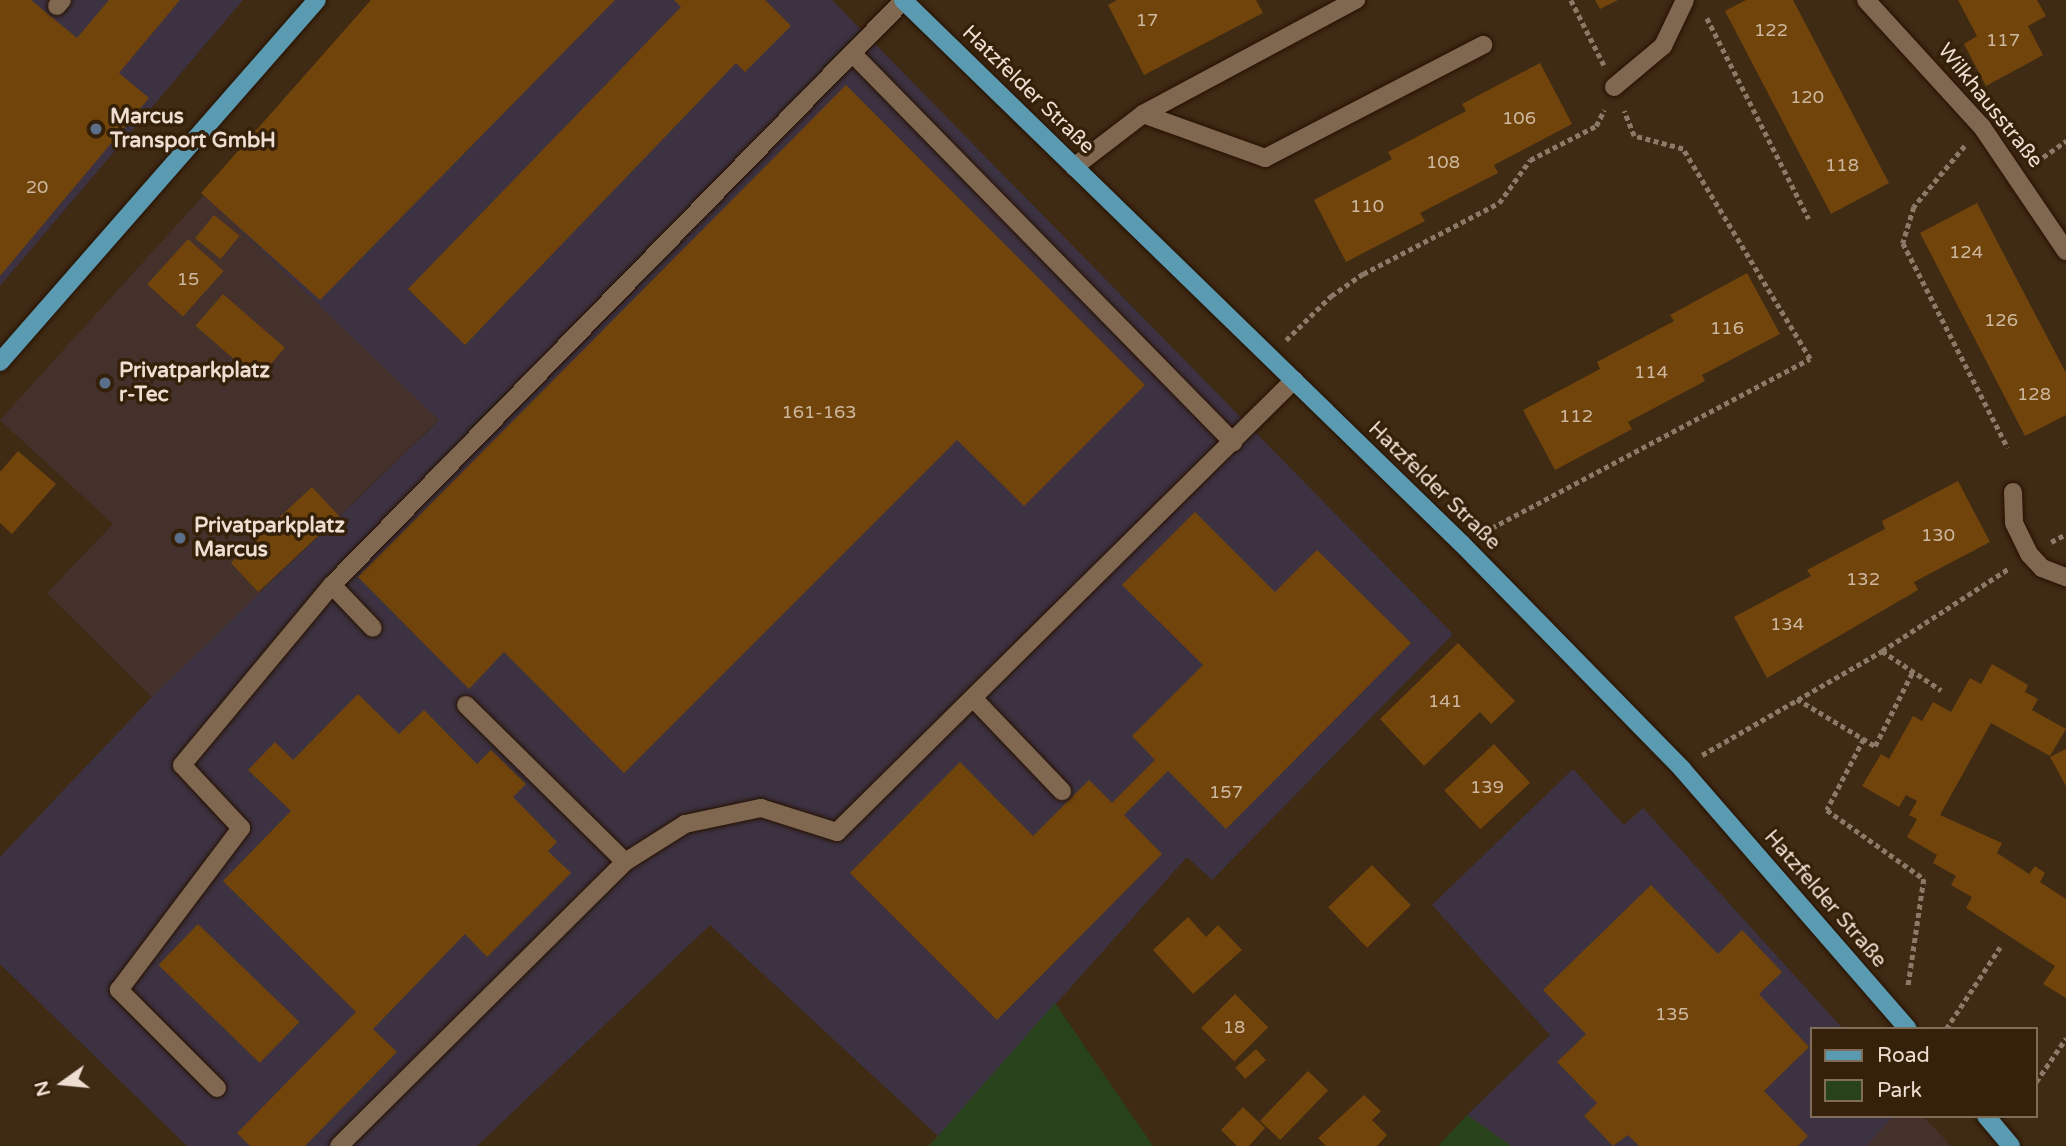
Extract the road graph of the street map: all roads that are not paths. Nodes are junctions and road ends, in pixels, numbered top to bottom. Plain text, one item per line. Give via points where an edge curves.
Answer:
1 (317, 0) edge
2 (903, 0) edge
3 (1356, 0) edge
4 (1685, 0) edge
5 (1866, 0) edge
6 (1483, 45) dead end
7 (852, 53) junction
8 (1614, 87) road end
9 (1143, 114) junction
10 (1074, 167) junction
11 (2066, 251) edge
12 (0, 362) edge
13 (1294, 380) junction
14 (1233, 442) junction
15 (2013, 492) dead end
16 (2066, 578) edge
17 (331, 585) junction
18 (373, 628) dead end
19 (973, 698) junction
20 (466, 705) dead end
21 (1062, 791) dead end
22 (625, 862) junction
23 (1906, 1026) edge
24 (217, 1088) dead end
25 (1988, 1118) edge
26 (339, 1146) edge
27 (2011, 1146) edge

1 - 12 main road
2 - 7 street
2 - 10 main road, Hatzfelder Straße
3 - 9 street
4 - 8 street via 1663,46
5 - 11 street, Wilkhausstraße via 1935,71 2018,174
6 - 9 street via 1265,158
7 - 14 street
7 - 17 street
9 - 10 street
10 - 13 main road, Hatzfelder Straße
13 - 14 street
13 - 23 main road, Hatzfelder Straße via 1682,769
14 - 19 street
15 - 16 street via 2014,523 2029,554 2042,568
17 - 18 street
17 - 24 street via 182,765 241,828 119,990
19 - 21 street
19 - 22 street via 837,832 761,808 685,824
20 - 22 street
22 - 26 street
25 - 27 main road

